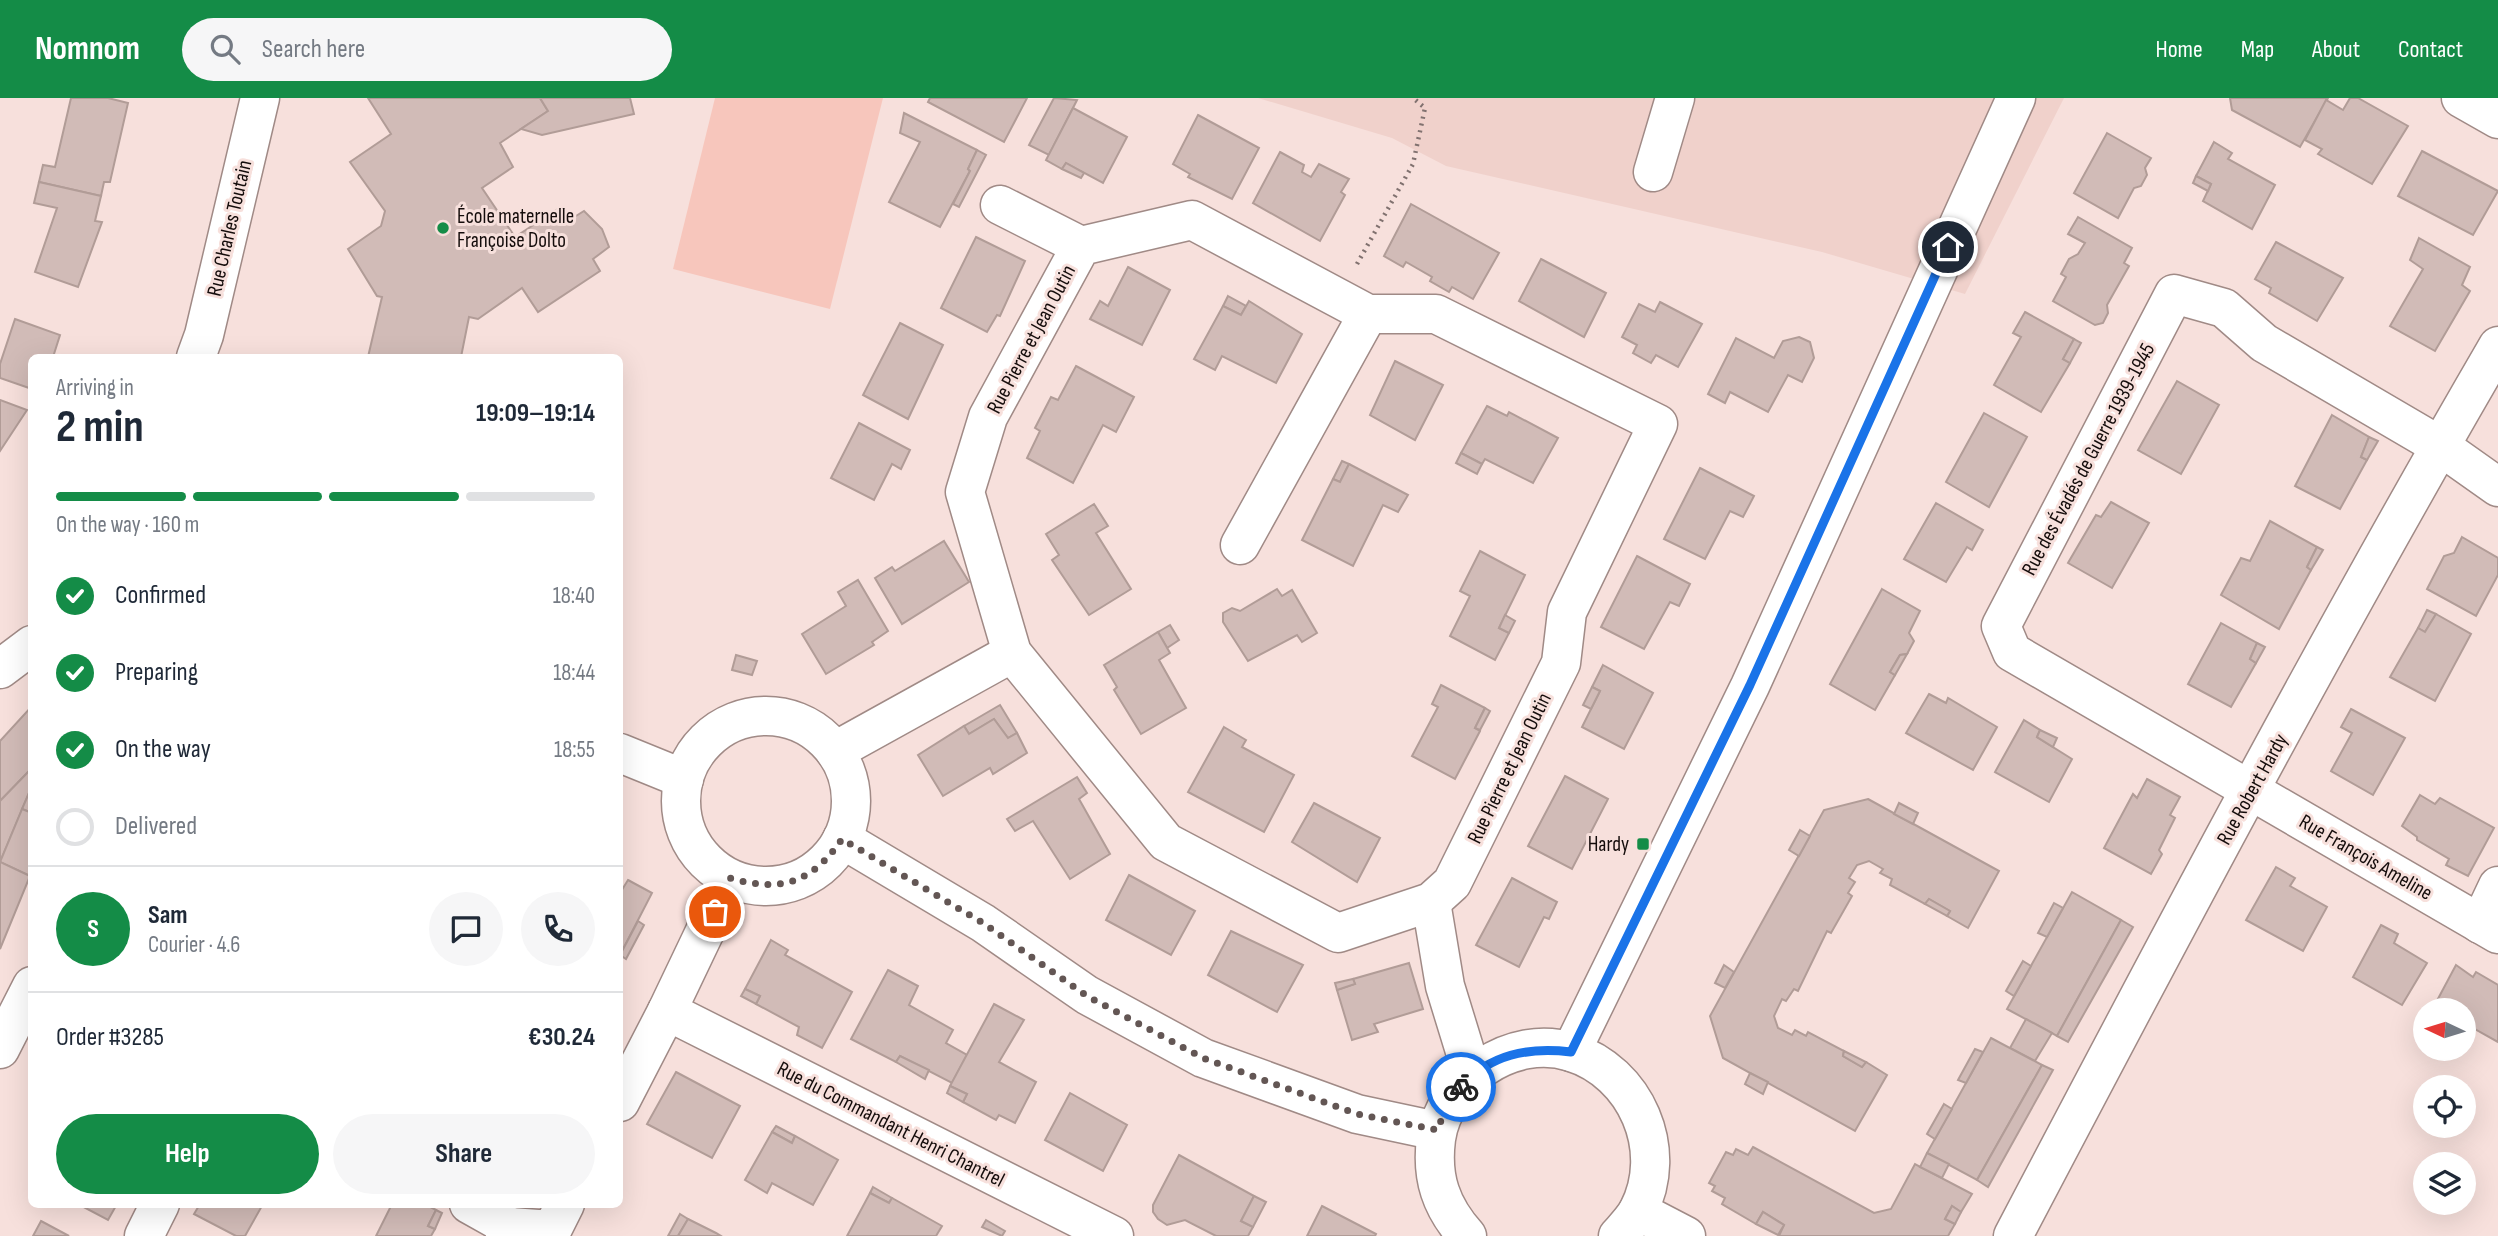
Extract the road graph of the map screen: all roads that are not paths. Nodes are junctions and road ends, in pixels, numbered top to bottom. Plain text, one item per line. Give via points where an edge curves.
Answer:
1 (260, 98) edge
2 (1675, 98) edge
3 (2016, 98) edge
4 (2461, 98) edge
5 (2498, 119) edge
6 (1653, 172) dead end
7 (1000, 205) dead end
8 (1081, 246) junction
9 (1353, 306) junction
10 (2498, 346) edge
11 (197, 354) edge
12 (2440, 446) junction
13 (2498, 487) edge
14 (1240, 545) dead end
15 (28, 648) edge
16 (1012, 653) junction
17 (0, 668) edge
18 (835, 751) junction
19 (623, 754) edge
20 (684, 779) junction
21 (2252, 790) junction
22 (842, 839) junction
23 (730, 878) junction
24 (2498, 886) edge
25 (1430, 902) junction
26 (2489, 929) edge
27 (28, 994) edge
28 (667, 1011) junction
29 (0, 1049) edge
30 (1571, 1052) junction
31 (1472, 1074) junction
32 (623, 1096) edge
33 (1437, 1130) junction
34 (158, 1208) edge
35 (475, 1208) edge
36 (563, 1208) edge
37 (1628, 1223) edge
38 (507, 1231) edge
39 (144, 1236) edge
40 (1114, 1236) edge
41 (1467, 1236) edge
42 (1685, 1236) edge
43 (2013, 1236) edge

1 - 11 street, Rue Charles Toutain
2 - 6 street
3 - 30 street via 1750,685
4 - 5 street
7 - 8 street
8 - 9 street, Rue Pierre et Jean Outin via 1192,220
8 - 16 street, Rue Pierre et Jean Outin via 988,417 965,492
9 - 14 street
9 - 25 street, Rue Pierre et Jean Outin via 1436,314 1658,424 1567,611 1561,663 1452,883
10 - 12 street, Rue Robert Hardy
12 - 13 street
12 - 21 street, Rue Robert Hardy
12 - 21 street, Rue des Évadés de Guerre 1939-1945 via 2264,343 2224,308 2174,294 2001,626 2012,652
15 - 17 street
16 - 18 street
16 - 25 street, Rue Pierre et Jean Outin via 1166,842 1338,933
18 - 20 street via 815,731 791,719 764,716 737,721 713,734 695,755
18 - 22 street via 851,794
19 - 20 street
20 - 23 street via 681,809 690,838 706,862
21 - 26 street, Rue François Ameline
21 - 43 street, Rue Robert Hardy
22 - 23 street via 827,861 782,885 755,886
22 - 33 street via 972,916 1087,996 1203,1058 1357,1114
23 - 28 street
24 - 26 street, Rue François Ameline
25 - 31 street via 1445,986
27 - 29 street
28 - 32 street
28 - 40 street, Rue du Commandant Henri Chantrel
30 - 31 street via 1524,1050
30 - 37 street via 1612,1074 1636,1103 1649,1138 1649,1175
31 - 33 street via 1450,1100
33 - 41 street via 1433,1161 1438,1191 1451,1218
34 - 39 street
35 - 38 street
36 - 38 street via 552,1230
37 - 42 street

